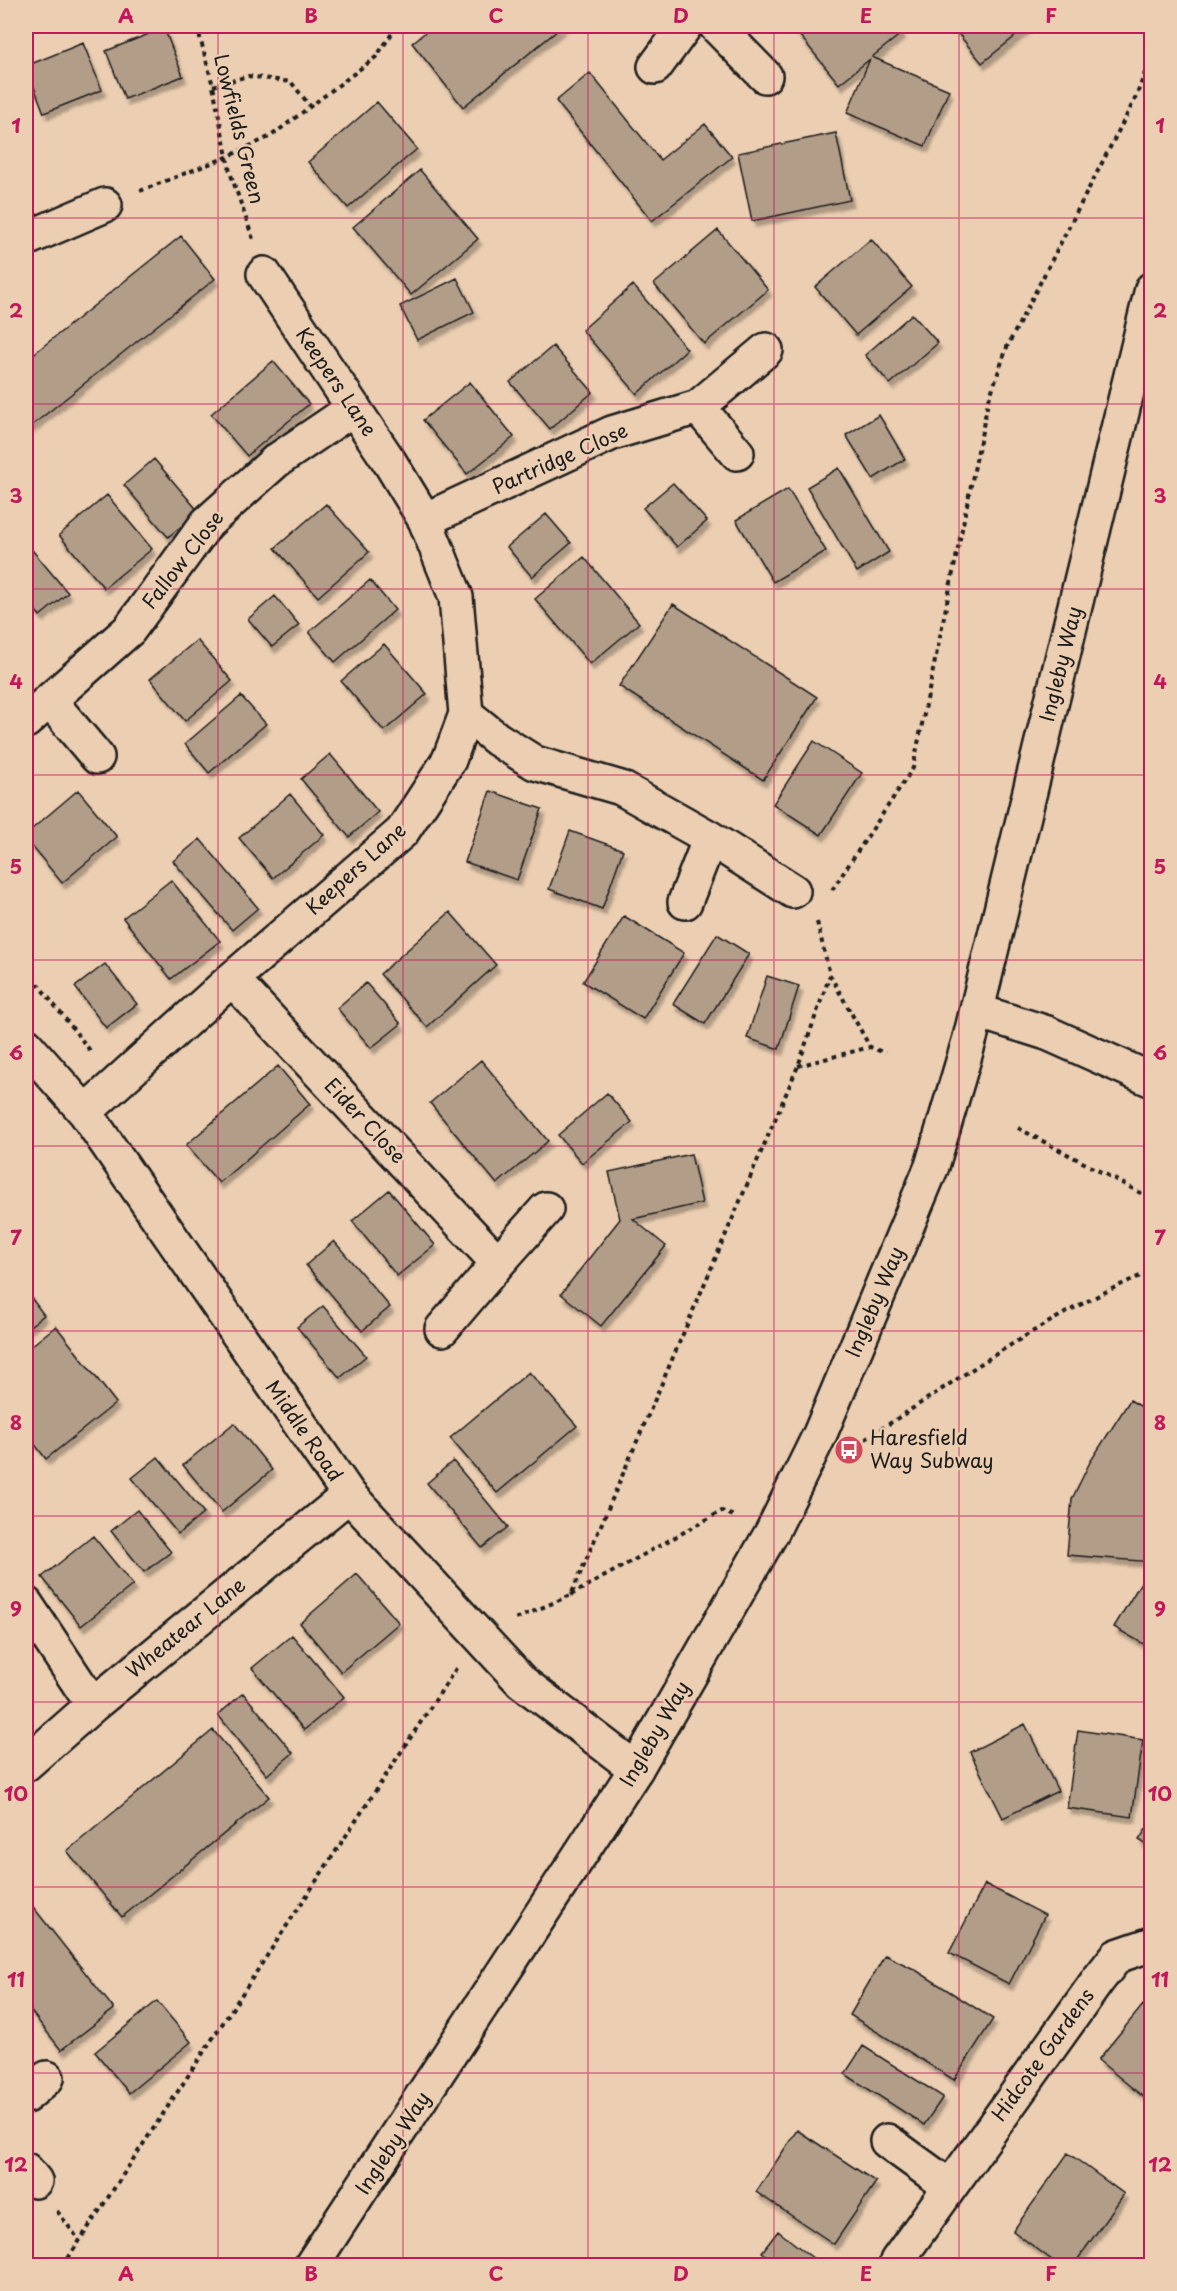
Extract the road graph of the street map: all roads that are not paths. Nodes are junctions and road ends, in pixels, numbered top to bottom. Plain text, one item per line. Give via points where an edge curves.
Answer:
1 (685, 26) edge
2 (716, 26) edge
3 (655, 67) dead end
4 (765, 76) dead end
5 (105, 205) road end
6 (26, 239) edge
7 (264, 274) road end
8 (1152, 289) edge
9 (766, 350) dead end
10 (698, 407) junction
11 (354, 408) junction
12 (737, 453) dead end
13 (425, 520) junction
14 (38, 711) edge
15 (465, 714) junction
16 (97, 758) dead end
17 (710, 838) junction
18 (793, 891) dead end
19 (685, 902) dead end
20 (232, 980) junction
21 (974, 1025) junction
22 (26, 1045) edge
23 (1152, 1080) edge
24 (85, 1112) junction
25 (546, 1209) dead end
26 (498, 1263) junction
27 (442, 1329) dead end
28 (349, 1495) junction
29 (26, 1604) edge
30 (93, 1705) junction
31 (26, 1764) edge
32 (636, 1769) junction
33 (1152, 1944) edge
34 (887, 2141) dead end
35 (949, 2186) junction
36 (897, 2260) dead end
37 (311, 2265) edge

1 - 3 street
2 - 4 street
5 - 6 street
7 - 11 street, Keepers Lane
8 - 21 street, Ingleby Way
9 - 10 street, Partridge Close
10 - 12 street
10 - 13 street, Partridge Close via 612,433
11 - 13 street, Keepers Lane
11 - 14 street, Fallow Close via 276,461 207,524 129,630
13 - 15 street, Keepers Lane via 456,597
14 - 16 street, Fallow Close
15 - 17 street via 535,763 621,788
15 - 20 street, Keepers Lane via 449,760 402,832
17 - 18 street
17 - 19 street
20 - 24 street, Keepers Lane
20 - 26 street, Eider Close
21 - 23 street via 1047,1033
21 - 32 street, Ingleby Way, bridge via 932,1166 820,1434 772,1532
22 - 24 street, Middle Road
24 - 28 street, Middle Road
25 - 26 street
26 - 27 street
28 - 30 street, Wheatear Lane
28 - 32 street, Middle Road via 522,1682
29 - 30 street
30 - 31 street, Wheatear Lane
32 - 37 street, Ingleby Way
33 - 35 street, Hidcote Gardens via 1117,1956
34 - 35 street
35 - 36 street, Hidcote Gardens

